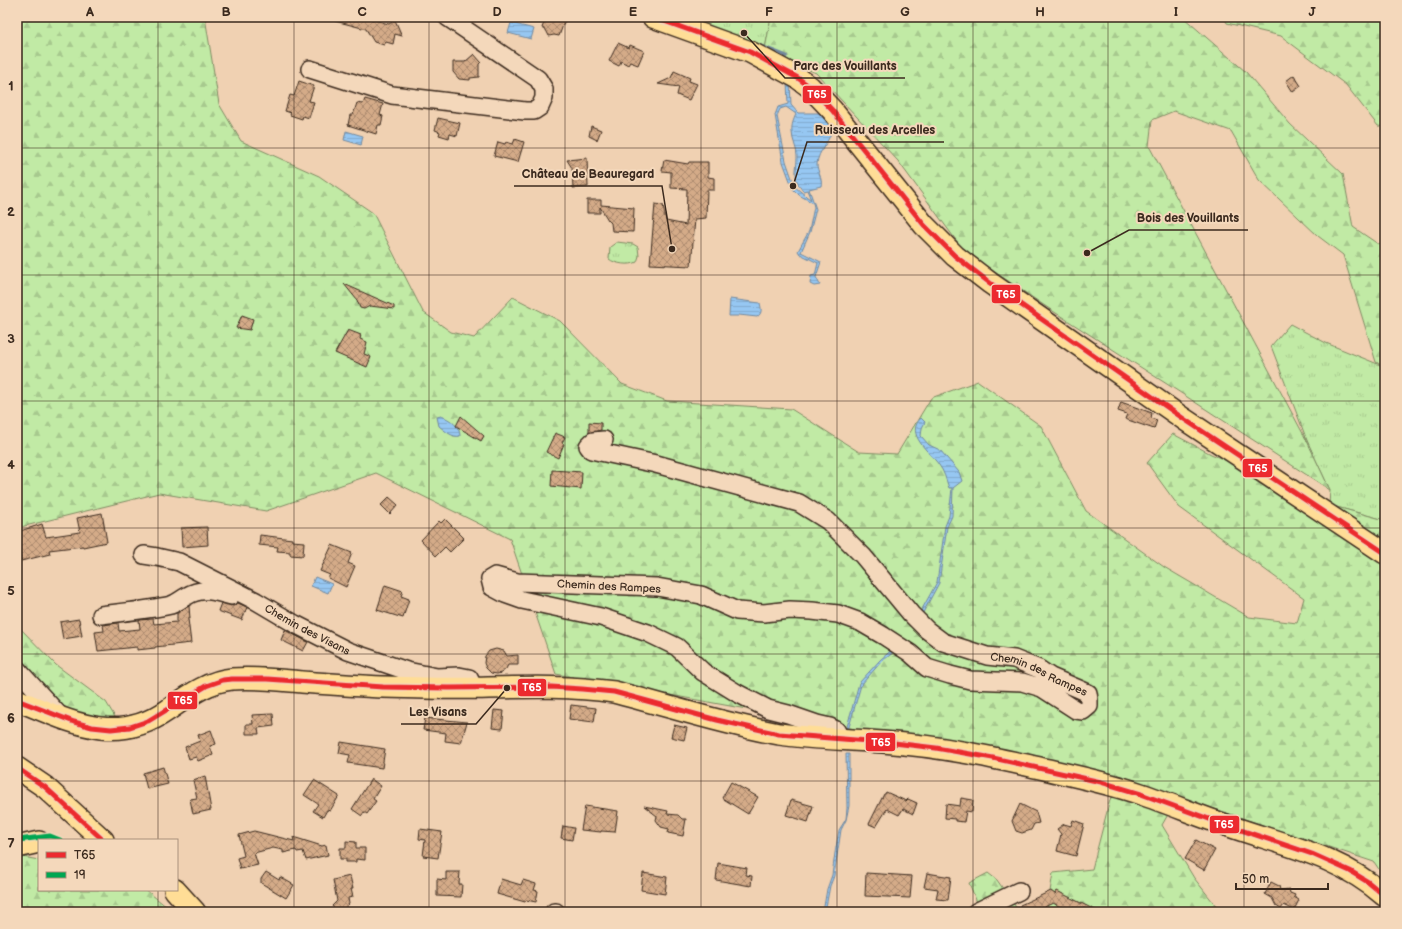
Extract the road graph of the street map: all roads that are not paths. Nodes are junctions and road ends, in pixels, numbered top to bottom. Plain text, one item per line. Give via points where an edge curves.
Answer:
1 (447, 17) edge
2 (653, 17) edge
3 (310, 69) dead end
4 (604, 440) dead end
5 (1385, 554) edge
6 (144, 555) dead end
7 (269, 608) junction
8 (101, 615) dead end
9 (17, 669) edge
10 (471, 688) junction
11 (17, 700) edge
12 (62, 719) junction
13 (841, 740) junction
14 (17, 768) edge
15 (102, 839) edge
16 (38, 842) edge
17 (17, 847) edge
18 (175, 891) edge
19 (1019, 891) dead end
20 (1385, 896) edge
21 (195, 912) edge
22 (976, 912) edge

1 - 3 street via 538,79 544,89 540,107 534,111 524,111 392,95
2 - 5 main road via 750,52 798,78 832,110 919,220 955,256 1184,419
4 - 13 street, Chemin des Rampes via 593,441 588,446 591,450 656,464 799,503 828,521 864,556 910,614 943,642 987,656 1014,659 1088,694 1089,706 1083,711 1076,710 1042,688 1022,682 970,680 927,668 884,636 860,622 838,614 790,610 764,613 737,610 701,596 657,587 517,582 496,576 490,579 492,587 522,600 601,617 648,633 677,647 703,672 737,693 768,709 830,726 836,730
6 - 7 street, Chemin des Visans via 179,562
7 - 8 street via 212,590 201,590 174,604
7 - 10 street, Chemin des Visans via 348,651 407,671 438,677 469,678
9 - 12 street
10 - 12 main road via 381,687 263,678 230,679 206,686 138,726 101,729
10 - 13 main road via 553,687 599,690 766,731
11 - 12 main road
13 - 20 main road via 917,745 969,753 1140,793 1228,826 1323,857 1359,876
14 - 15 main road via 45,787
16 - 17 main road
18 - 21 main road
19 - 22 street

